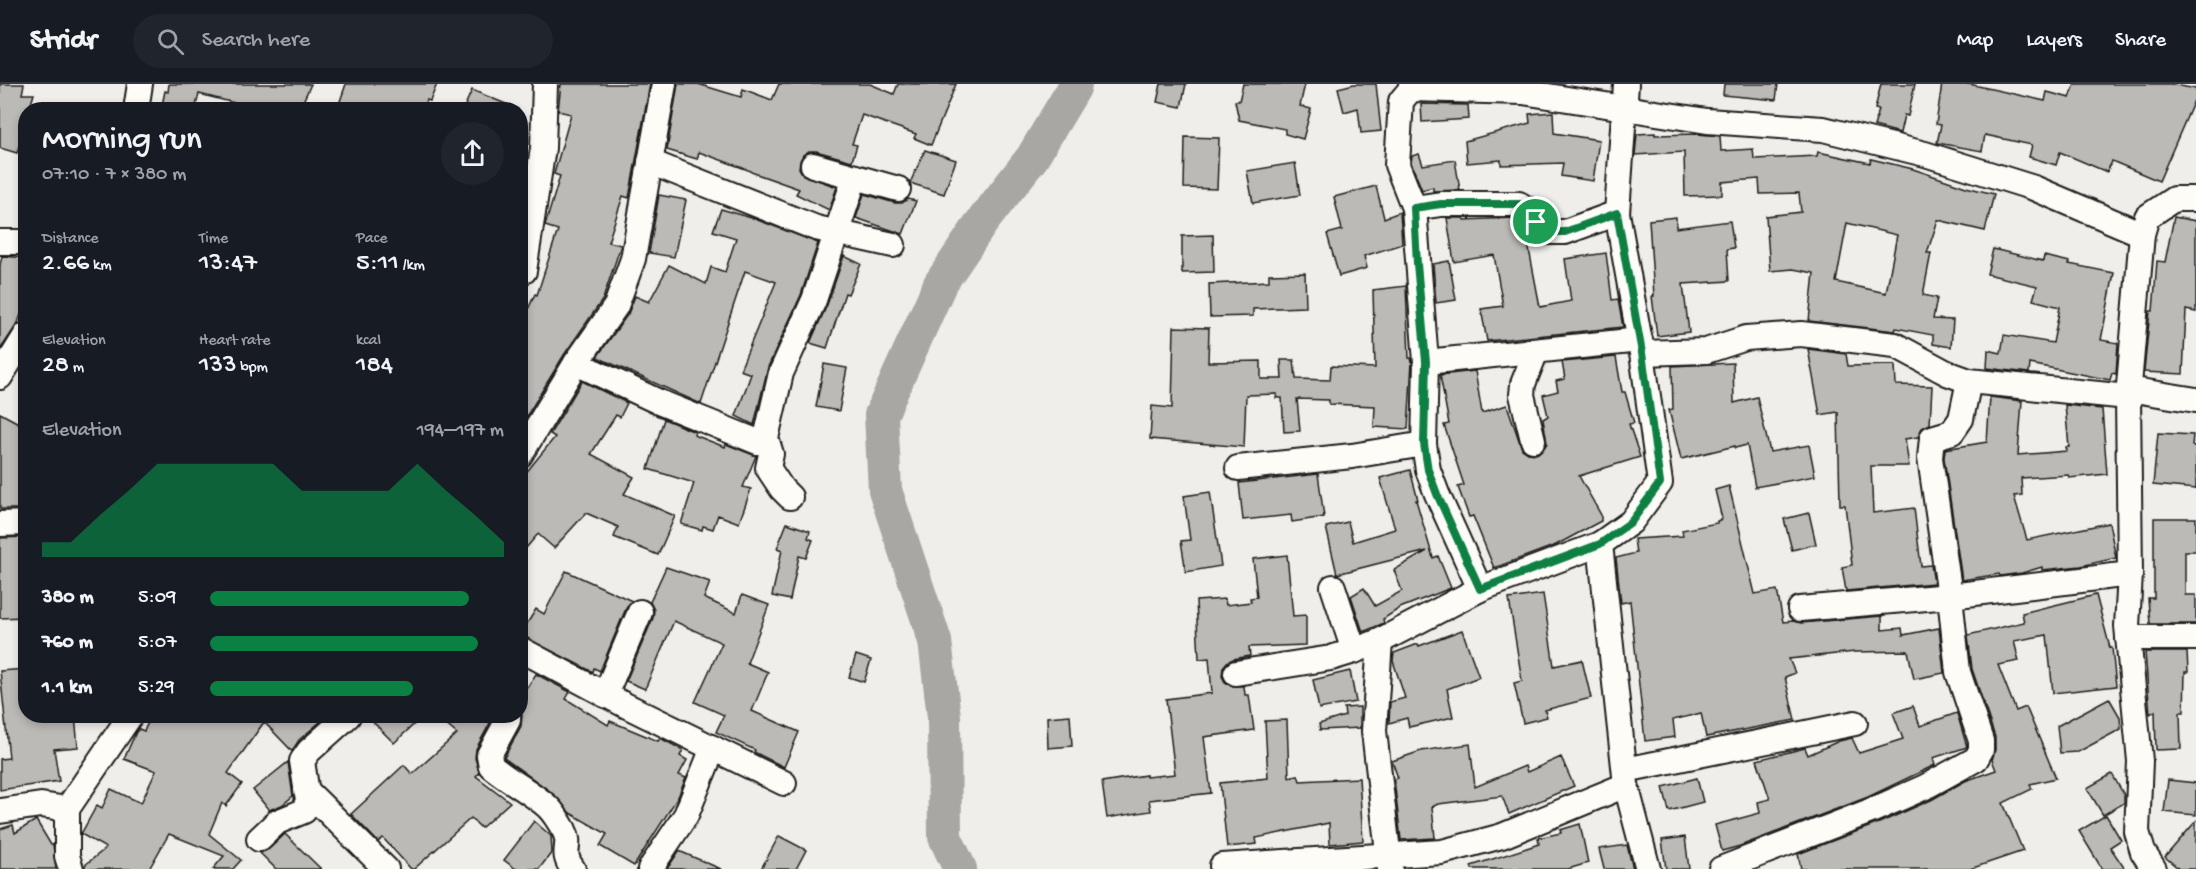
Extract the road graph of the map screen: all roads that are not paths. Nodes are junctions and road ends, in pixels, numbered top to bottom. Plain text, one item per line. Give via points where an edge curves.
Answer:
1 (140, 84) edge
2 (545, 84) edge
3 (664, 84) edge
4 (1626, 84) edge
5 (1411, 86) edge
6 (137, 102) edge
7 (1623, 109) junction
8 (650, 162) junction
9 (813, 165) dead end
10 (855, 177) junction
11 (898, 189) dead end
12 (2196, 199) edge
13 (1414, 208) junction
14 (1617, 213) junction
15 (837, 233) junction
16 (2142, 234) junction
17 (0, 242) edge
18 (18, 242) edge
19 (528, 245) edge
20 (893, 245) dead end
21 (1641, 346) junction
22 (18, 347) edge
23 (1536, 351) junction
24 (1426, 362) junction
25 (576, 363) junction
26 (0, 377) edge
27 (1969, 381) junction
28 (2128, 393) junction
29 (2196, 400) edge
30 (766, 438) junction
31 (1533, 440) dead end
32 (528, 442) edge
33 (1424, 444) junction
34 (1238, 468) dead end
35 (790, 497) dead end
36 (18, 523) edge
37 (0, 524) edge
38 (1600, 544) junction
39 (2130, 574) junction
40 (1333, 587) dead end
41 (1480, 589) junction
42 (1950, 596) junction
43 (1800, 609) dead end
44 (640, 612) dead end
45 (2128, 638) junction
46 (2196, 638) edge
47 (1380, 641) junction
48 (1354, 651) junction
49 (528, 653) edge
50 (1236, 673) dead end
51 (605, 695) junction
52 (125, 723) edge
53 (340, 723) edge
54 (506, 723) edge
55 (1855, 723) dead end
56 (713, 748) junction
57 (1626, 777) junction
58 (784, 783) dead end
59 (306, 790) junction
60 (67, 809) junction
61 (0, 811) edge
62 (259, 838) dead end
63 (1389, 862) edge
64 (1222, 866) dead end
65 (71, 869) edge
66 (386, 869) edge
67 (573, 869) edge
68 (650, 869) edge
69 (1647, 869) edge
70 (1720, 869) edge
71 (2154, 869) edge

1 - 6 street
2 - 19 street via 543,148
3 - 8 street
4 - 7 street
5 - 7 street via 1523,92
5 - 13 street via 1401,101 1397,165
7 - 14 street
7 - 16 street via 1707,121 1823,129 1925,154 2034,188
8 - 15 street
8 - 25 street via 633,259 616,306
9 - 10 street
10 - 11 street
10 - 15 street
12 - 16 street via 2174,199 2146,217
13 - 14 street via 1519,204 1547,232 1565,232
13 - 24 street
14 - 21 street
15 - 20 street
15 - 30 street via 814,300 781,373
16 - 28 street
17 - 18 street
21 - 23 street
21 - 27 street via 1706,351 1746,338 1801,334 1895,345
21 - 38 street via 1660,483 1631,522
22 - 26 street
23 - 24 street
23 - 31 street via 1521,395
24 - 33 street
25 - 30 street via 758,442
25 - 32 street
27 - 28 street
27 - 42 street via 1961,419 1952,432 1932,438 1930,458
28 - 29 street
28 - 39 street
30 - 35 street via 771,454 768,468
33 - 34 street
33 - 41 street via 1437,494
36 - 37 street
38 - 41 street
38 - 57 street
39 - 42 street
39 - 45 street
40 - 48 street
41 - 47 street
42 - 43 street
42 - 70 street via 1958,672 1982,741 1976,759 1873,810
44 - 51 street
45 - 46 street
45 - 71 street via 2140,761 2137,832
47 - 48 street
47 - 63 street via 1374,731
48 - 50 street
49 - 51 street
51 - 56 street
52 - 60 street
53 - 59 street via 302,761
54 - 67 street via 489,755 491,766 549,808 565,832 568,841 564,854
55 - 57 street
56 - 58 street
56 - 68 street via 686,815
57 - 63 street via 1502,836
57 - 69 street
59 - 62 street via 304,811 277,822
59 - 66 street
60 - 61 street via 41,805
60 - 65 street via 67,856
63 - 64 street

